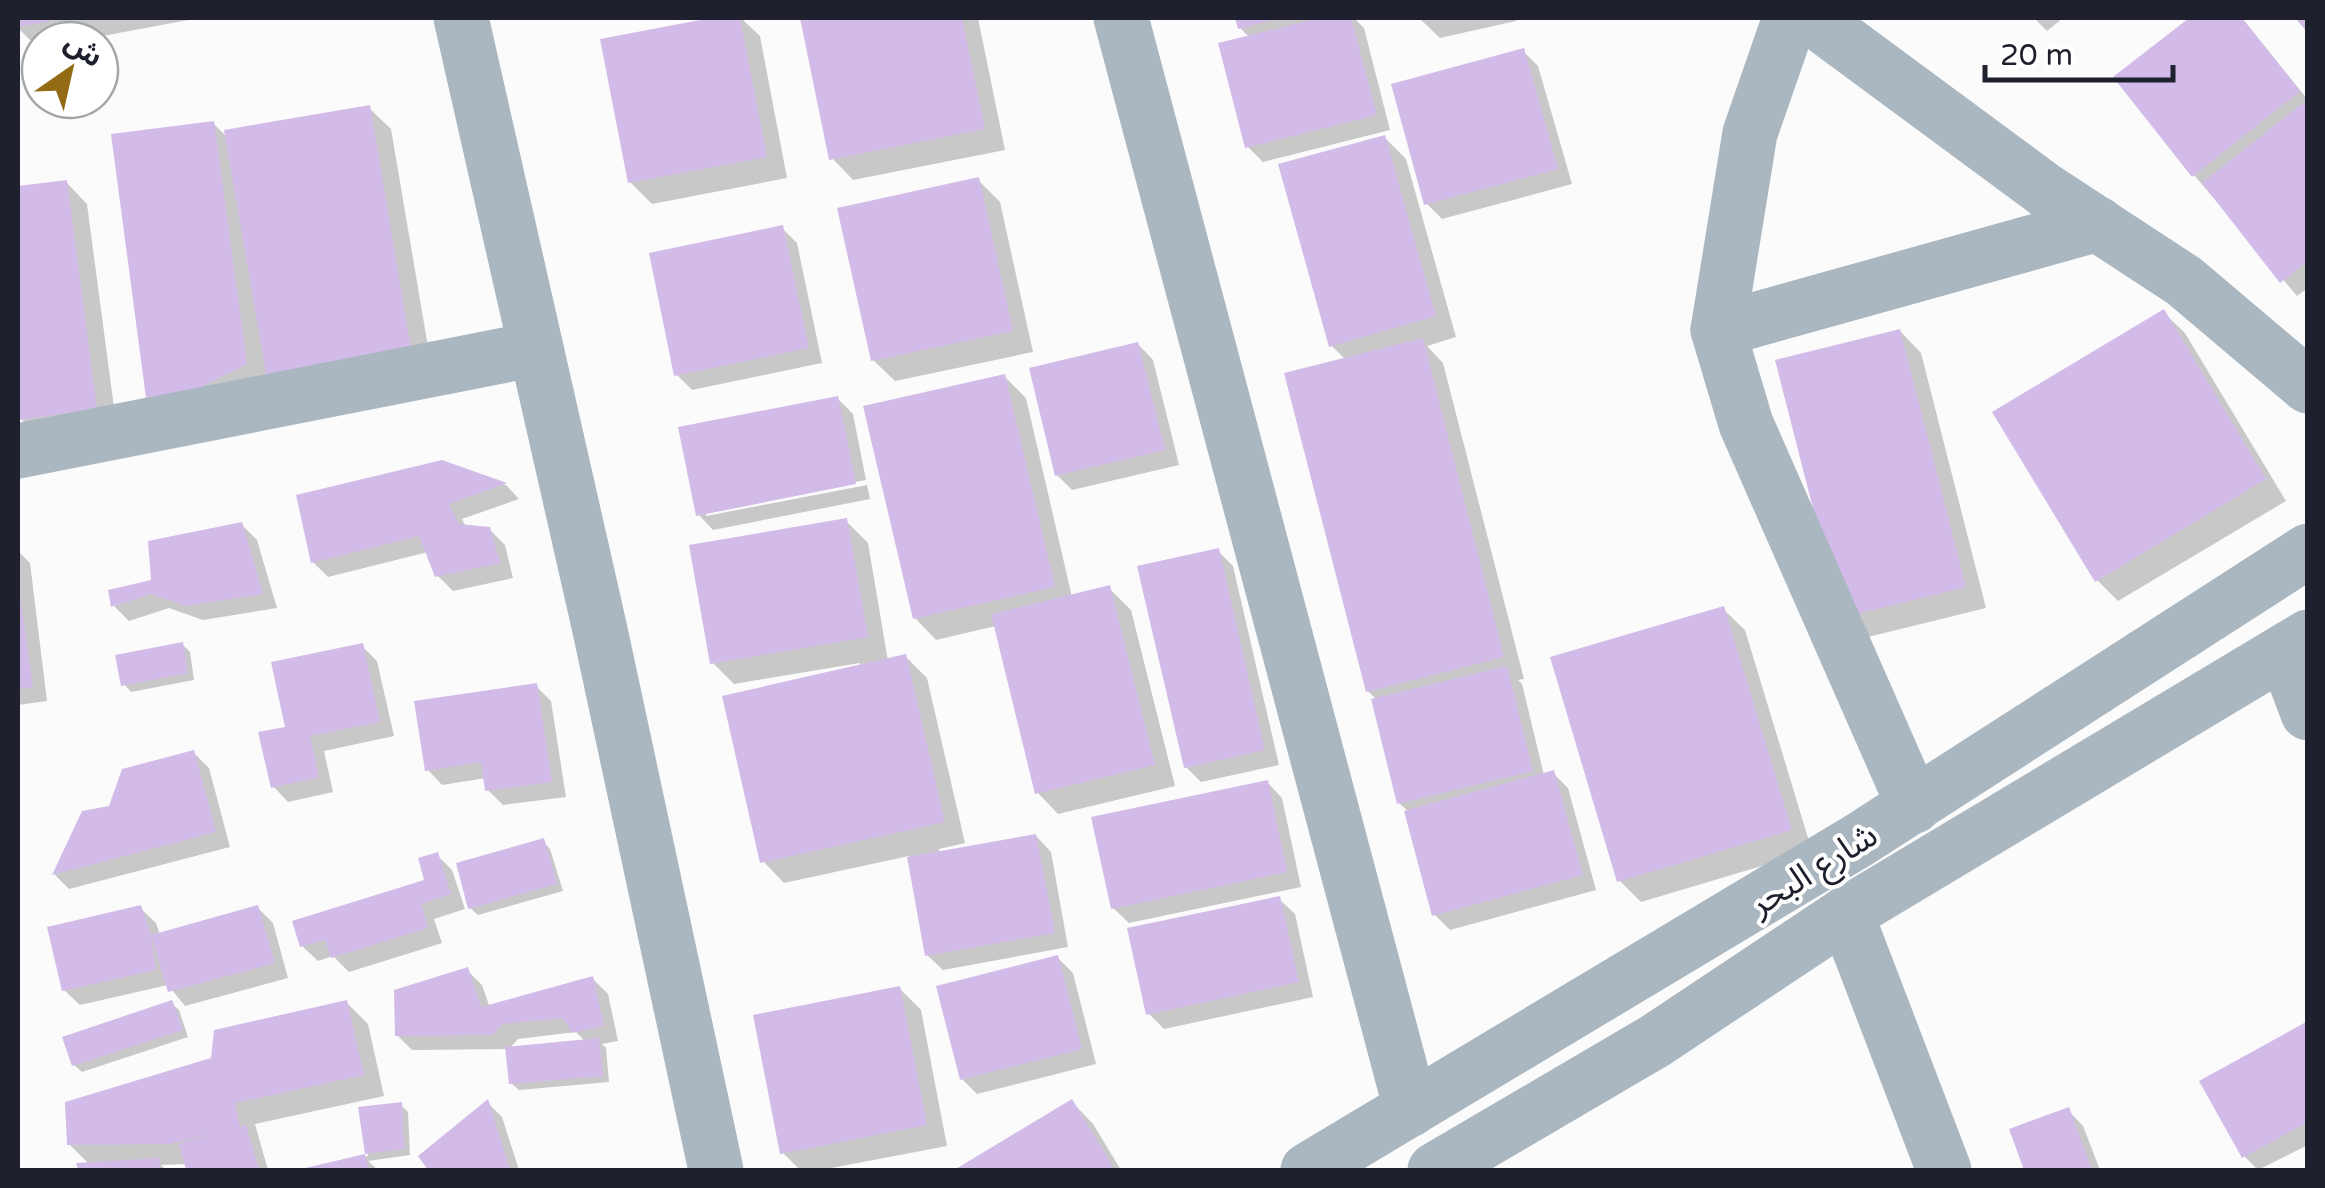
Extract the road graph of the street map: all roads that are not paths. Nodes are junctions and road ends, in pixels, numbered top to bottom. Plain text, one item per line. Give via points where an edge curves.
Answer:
1 (461, 18) edge
2 (1121, 18) edge
3 (1790, 18) edge
4 (1812, 18) edge
5 (2098, 224) junction
6 (1718, 330) junction
7 (536, 349) junction
8 (2308, 386) edge
9 (18, 450) edge
10 (2308, 551) edge
11 (2296, 644) edge
12 (2308, 713) edge
13 (1914, 806) junction
14 (1846, 914) junction
15 (1411, 1109) junction
16 (716, 1170) edge
17 (1308, 1170) edge
18 (1434, 1170) edge
19 (1944, 1170) edge

1 - 7 street
2 - 15 street
3 - 6 street via 1750,133
4 - 5 street
5 - 6 street
5 - 8 street via 2184,281
6 - 13 street via 1746,424
7 - 9 street
7 - 16 street
10 - 13 street, شارع البحر
11 - 12 street
11 - 14 street, شارع البحر
13 - 15 street, شارع البحر
14 - 18 street, شارع البحر via 1655,1041
14 - 19 street
15 - 17 street, شارع البحر

